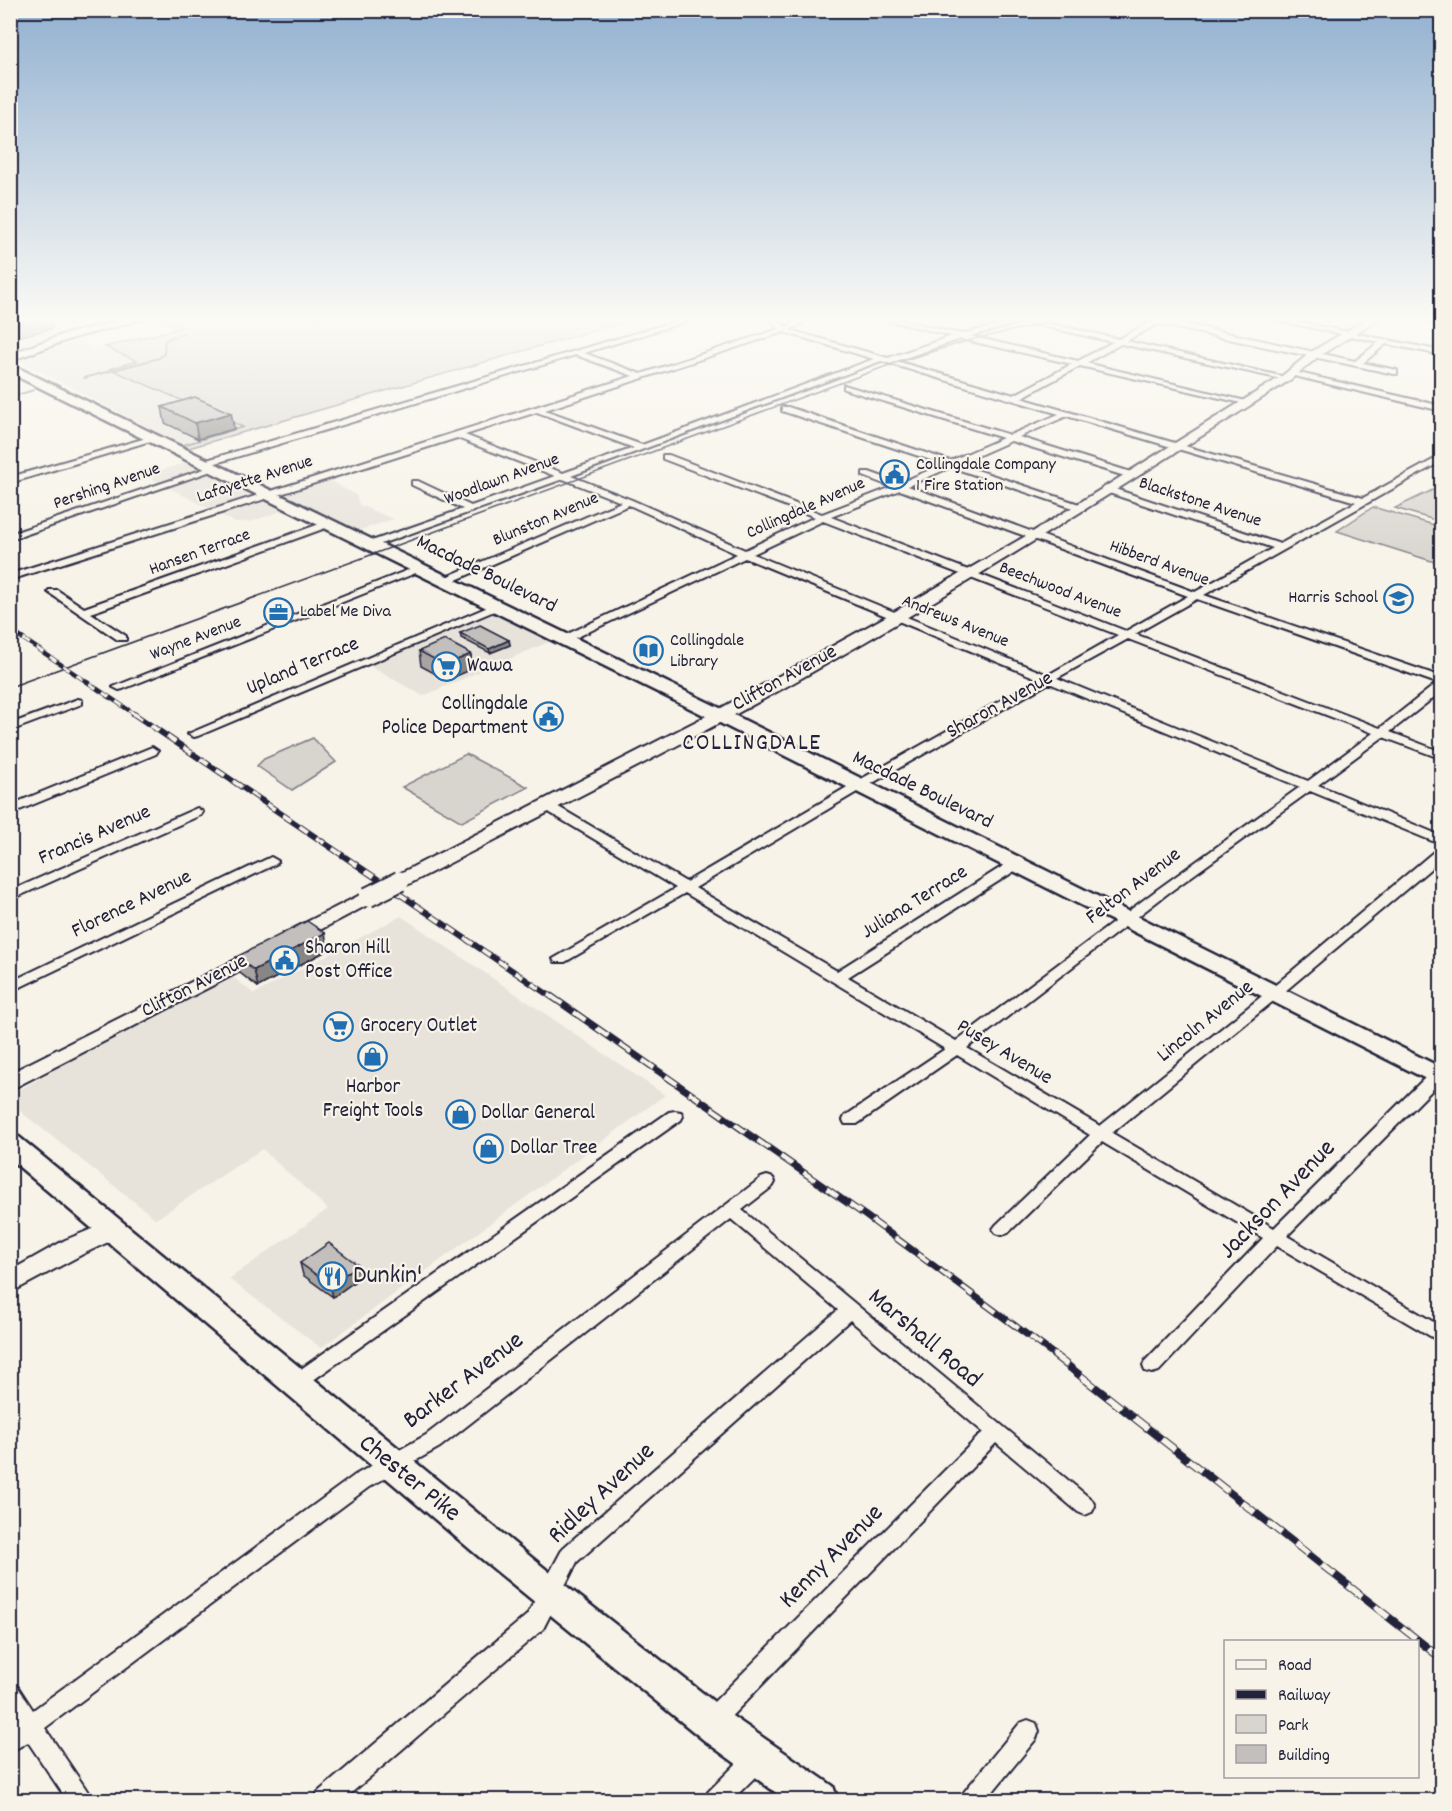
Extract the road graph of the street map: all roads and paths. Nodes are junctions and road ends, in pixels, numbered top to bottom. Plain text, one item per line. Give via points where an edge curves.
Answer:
1 (79, 402) edge
2 (419, 402) edge
3 (561, 402) edge
4 (770, 402) edge
5 (893, 402) edge
6 (1022, 402) edge
7 (1246, 402) edge
8 (1408, 402) edge
9 (536, 409) junction
10 (786, 409) dead end
11 (1442, 409) edge
12 (1065, 414) junction
13 (455, 434) junction
14 (1009, 438) junction
15 (153, 439) junction
16 (1176, 447) junction
17 (642, 448) junction
18 (666, 457) dead end
19 (1442, 457) edge
20 (950, 464) junction
21 (208, 466) junction
22 (866, 474) dead end
23 (1131, 475) junction
24 (560, 476) junction
25 (10, 480) edge
26 (415, 483) dead end
27 (899, 487) junction
28 (1109, 490) junction
29 (265, 494) junction
30 (1363, 501) junction
31 (628, 502) junction
32 (1082, 508) junction
33 (471, 509) junction
34 (823, 517) junction
35 (328, 525) junction
36 (1036, 536) junction
37 (10, 537) edge
38 (372, 544) junction
39 (1281, 548) junction
40 (745, 554) junction
41 (418, 569) junction
42 (968, 573) junction
43 (10, 577) edge
44 (443, 582) junction
45 (52, 592) dead end
46 (1197, 596) junction
47 (495, 607) junction
48 (84, 612) junction
49 (897, 616) junction
50 (1128, 635) junction
51 (122, 638) dead end
52 (563, 640) junction
53 (1049, 678) junction
54 (1442, 681) edge
55 (1442, 685) edge
56 (120, 687) dead end
57 (78, 702) dead end
58 (720, 716) junction
59 (10, 728) edge
60 (1382, 733) junction
61 (194, 734) dead end
62 (152, 751) dead end
63 (1442, 756) edge
64 (858, 786) junction
65 (1307, 786) junction
66 (546, 805) junction
67 (10, 810) edge
68 (196, 812) dead end
69 (1442, 841) edge
70 (1442, 852) edge
71 (271, 861) dead end
72 (1016, 864) junction
73 (687, 887) junction
74 (10, 896) edge
75 (1124, 920) junction
76 (560, 959) dead end
77 (837, 978) junction
78 (10, 987) edge
79 (1272, 995) junction
80 (956, 1049) junction
81 (1440, 1075) edge
82 (10, 1083) edge
83 (675, 1116) dead end
84 (851, 1120) dead end
85 (1100, 1134) junction
86 (10, 1144) edge
87 (767, 1182) dead end
88 (731, 1210) junction
89 (114, 1229) junction
90 (1002, 1229) dead end
91 (1274, 1238) junction
92 (10, 1283) edge
93 (850, 1310) junction
94 (1442, 1336) edge
95 (1152, 1366) dead end
96 (295, 1383) junction
97 (996, 1431) junction
98 (391, 1465) junction
99 (1085, 1506) dead end
100 (550, 1594) junction
101 (10, 1695) edge
102 (709, 1723) junction
103 (32, 1725) junction
104 (1028, 1731) dead end
105 (10, 1742) edge
106 (758, 1759) junction
107 (80, 1800) edge
108 (326, 1800) edge
109 (716, 1800) edge
110 (819, 1800) edge
111 (972, 1800) edge

1 - 15 main road
2 - 21 street, Pershing Avenue
3 - 9 street, Lafayette Avenue
4 - 17 street, Woodlawn Avenue
5 - 14 street
6 - 12 street
7 - 16 street, Clifton Avenue
8 - 11 street
9 - 13 street, Lafayette Avenue
9 - 17 street
10 - 20 street
12 - 14 street, Collingdale Avenue
12 - 16 street
13 - 24 street, Andrews Avenue
13 - 29 street, Lafayette Avenue
14 - 20 street, Collingdale Avenue
14 - 23 street
15 - 21 main road, Macdade Boulevard
15 - 25 street
16 - 23 street, Clifton Avenue
16 - 30 street
17 - 24 street, Woodlawn Avenue
18 - 34 street, Beechwood Avenue
19 - 30 street, Sharon Avenue
20 - 27 street, Collingdale Avenue
20 - 32 street
21 - 29 main road, Macdade Boulevard
21 - 37 street, Pershing Avenue
22 - 27 street, Hibberd Avenue
23 - 28 street, Clifton Avenue
24 - 31 street, Andrews Avenue
24 - 33 street, Woodlawn Avenue
26 - 33 street
27 - 34 street, Collingdale Avenue
27 - 36 street, Hibberd Avenue
28 - 32 street, Clifton Avenue
28 - 39 street, Blackstone Avenue
29 - 35 main road, Macdade Boulevard
29 - 43 street, Lafayette Avenue
30 - 39 street, Sharon Avenue
31 - 40 street, Andrews Avenue
31 - 44 street, Blunston Avenue
32 - 36 street, Clifton Avenue
33 - 38 street, Woodlawn Avenue
34 - 40 street, Collingdale Avenue
34 - 42 street, Beechwood Avenue
35 - 38 main road, Macdade Boulevard
35 - 48 street, Hansen Terrace
36 - 42 street, Clifton Avenue
36 - 46 street, Hibberd Avenue
38 - 41 main road, Macdade Boulevard
39 - 46 street, Sharon Avenue
40 - 49 street, Andrews Avenue
40 - 52 street, Collingdale Avenue
41 - 44 main road, Macdade Boulevard
41 - 56 street, Wayne Avenue
42 - 49 street, Clifton Avenue
42 - 50 street, Beechwood Avenue
44 - 47 main road, Macdade Boulevard
45 - 48 street
46 - 50 street, Sharon Avenue
46 - 54 street, Hibberd Avenue
47 - 52 main road, Macdade Boulevard
47 - 61 street, Upland Terrace
48 - 51 street
49 - 53 street, Andrews Avenue
49 - 58 street, Clifton Avenue
50 - 53 street, Sharon Avenue
50 - 60 street, Beechwood Avenue
52 - 58 main road, Macdade Boulevard
53 - 64 street, Sharon Avenue
53 - 65 street, Andrews Avenue
55 - 60 street, Felton Avenue
57 - 59 street
58 - 64 main road, Macdade Boulevard
58 - 66 street, Clifton Avenue
60 - 63 street, Beechwood Avenue
60 - 65 street, Felton Avenue
62 - 67 street
64 - 72 main road, Macdade Boulevard
64 - 73 street, Sharon Avenue
65 - 69 street, Andrews Avenue
65 - 75 street, Felton Avenue
66 - 73 street, Pusey Avenue
66 - 82 street, Clifton Avenue, bridge
68 - 74 street, Francis Avenue
70 - 79 street, Lincoln Avenue
71 - 78 street, Florence Avenue
72 - 75 main road, Macdade Boulevard
72 - 77 street, Juliana Terrace
73 - 76 street, Sharon Avenue
73 - 77 street, Pusey Avenue
75 - 79 main road, Macdade Boulevard
75 - 80 street, Felton Avenue
77 - 80 street, Pusey Avenue
79 - 81 main road, Macdade Boulevard
79 - 85 street, Lincoln Avenue
80 - 84 street, Felton Avenue
80 - 85 street, Pusey Avenue
81 - 91 street, Jackson Avenue
83 - 96 street
85 - 90 street, Lincoln Avenue
85 - 91 street, Pusey Avenue
86 - 89 main road, Chester Pike
87 - 88 street, Barker Avenue
88 - 93 street, Marshall Road
88 - 98 street, Barker Avenue via 434,1441
89 - 92 street
89 - 96 main road, Chester Pike
91 - 94 street, Pusey Avenue
91 - 95 street, Jackson Avenue
93 - 97 street, Marshall Road
93 - 100 street, Ridley Avenue via 570,1556
96 - 98 main road, Chester Pike
97 - 99 street, Marshall Road
97 - 102 street, Kenny Avenue
98 - 100 main road, Chester Pike
98 - 103 street, Barker Avenue via 362,1481
100 - 102 main road, Chester Pike
100 - 108 street, Ridley Avenue via 535,1622
101 - 103 street
102 - 106 main road, Chester Pike
103 - 105 street, Barker Avenue
103 - 107 street
104 - 111 street
106 - 109 street
106 - 110 main road, Chester Pike

